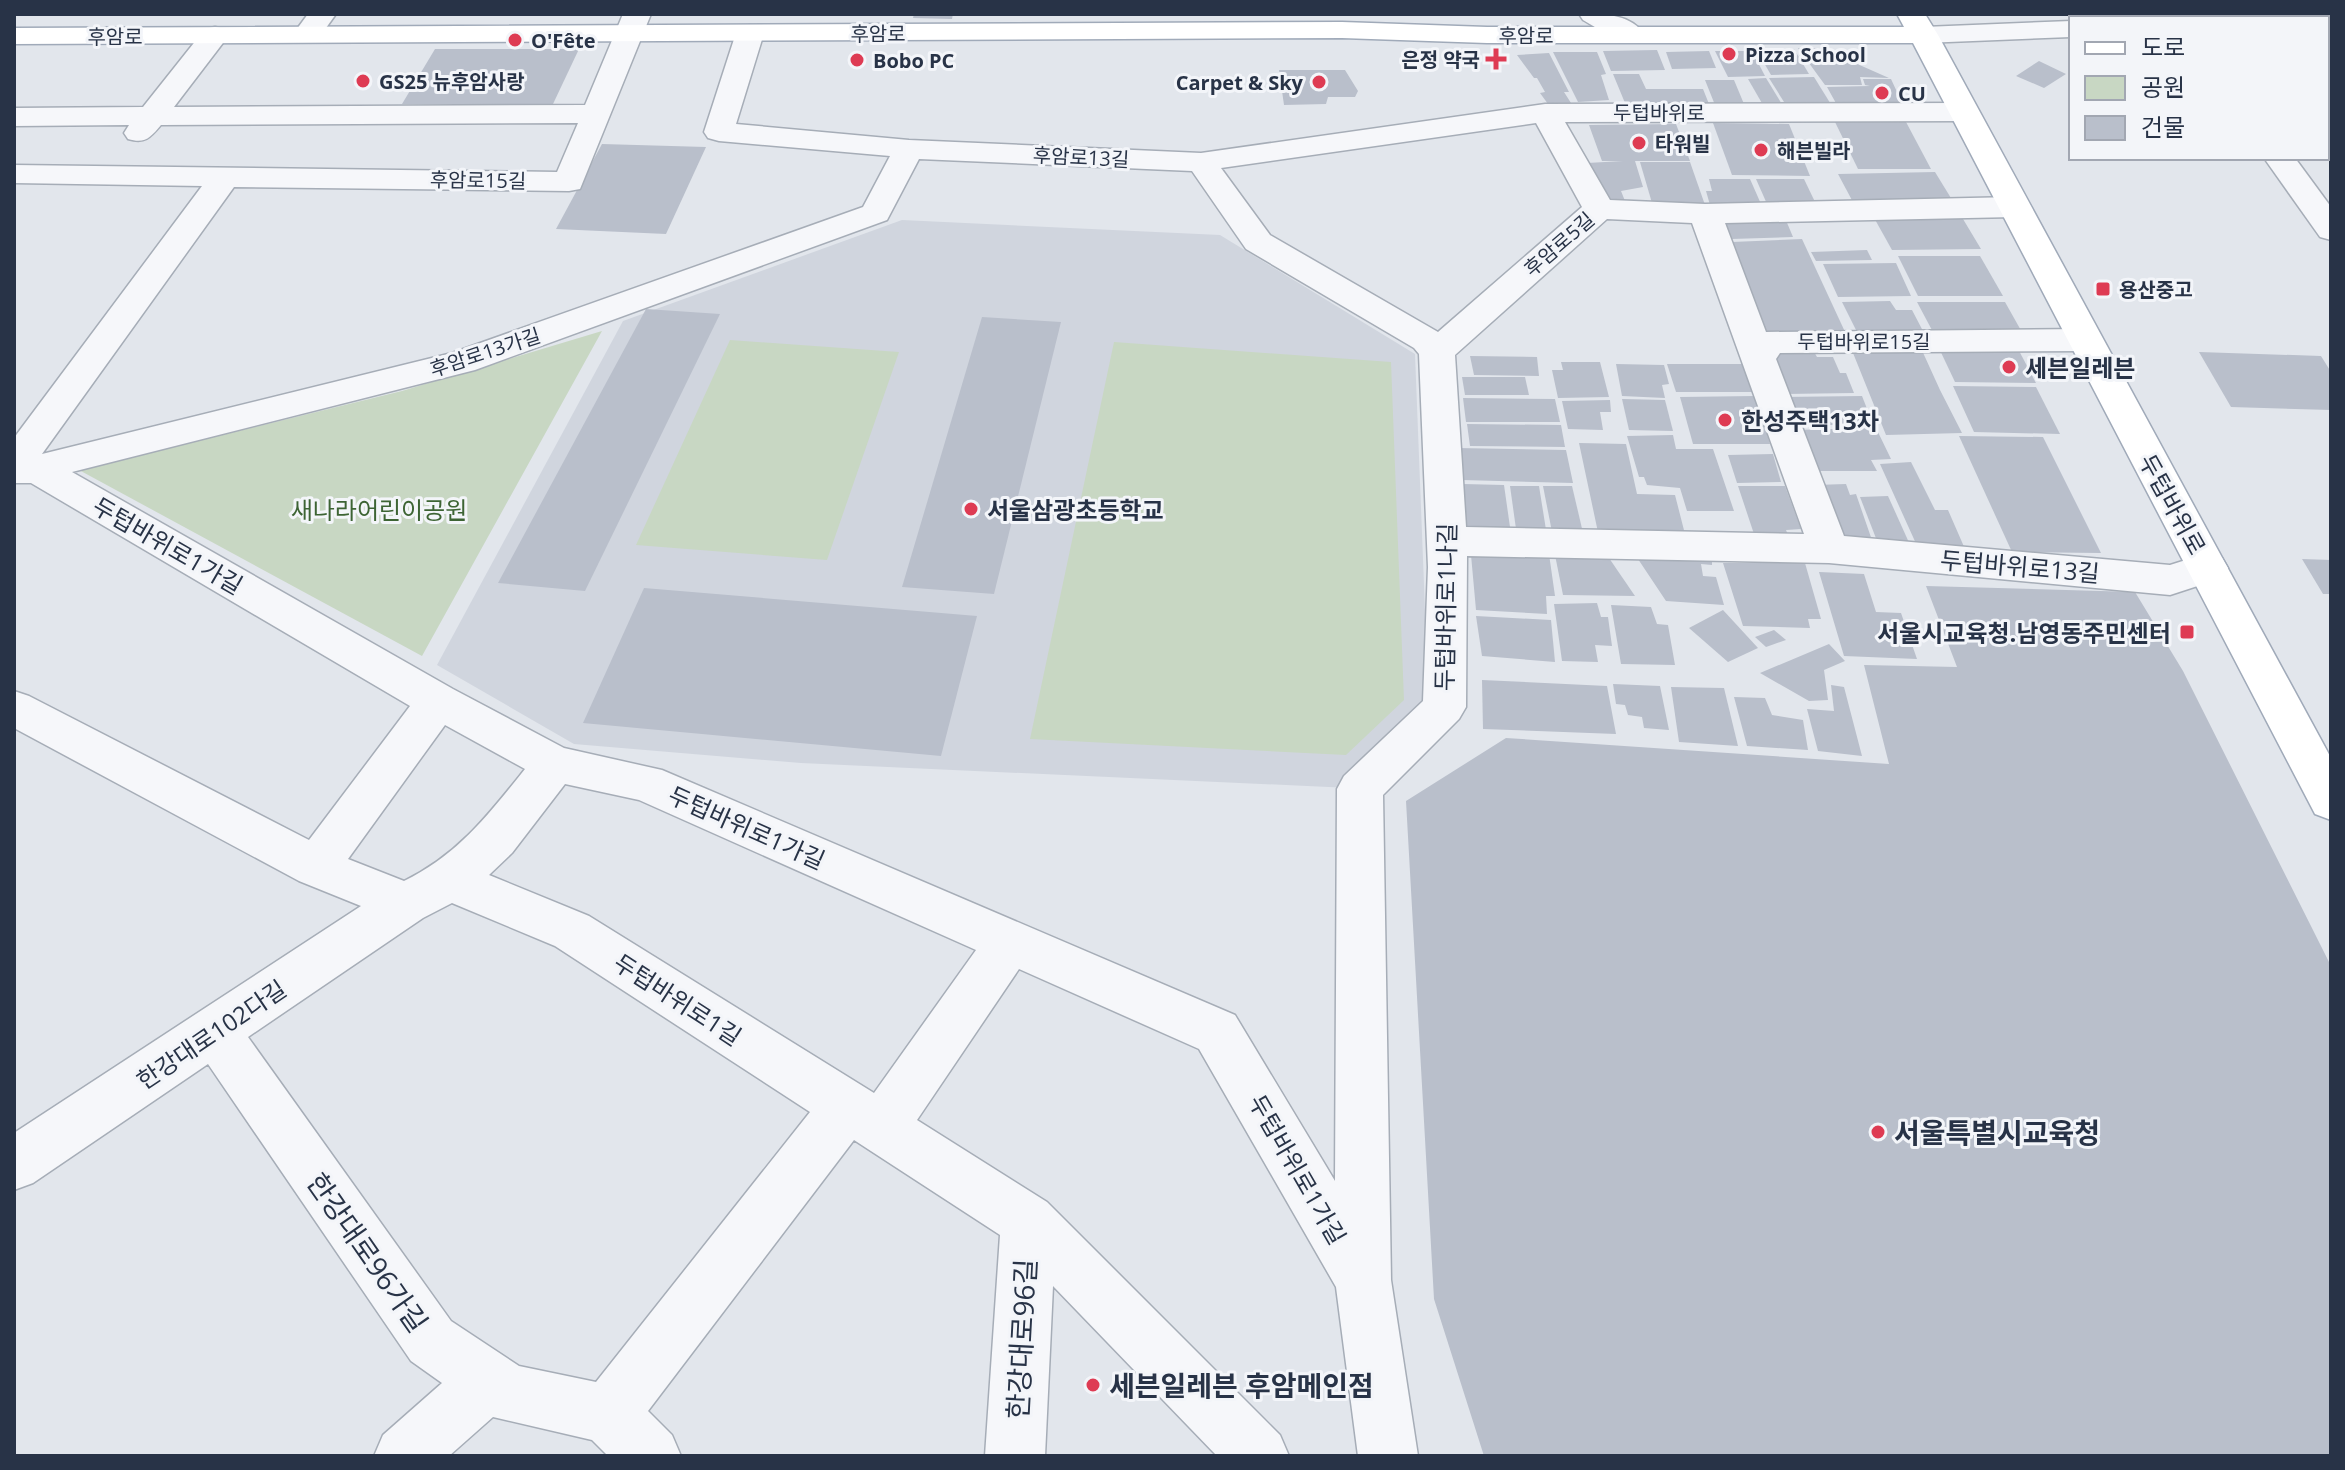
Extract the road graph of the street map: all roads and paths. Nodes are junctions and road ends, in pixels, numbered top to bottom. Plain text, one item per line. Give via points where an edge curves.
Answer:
1 (1593, 14) edge
2 (315, 23) edge
3 (634, 24) edge
4 (1918, 25) edge
5 (2069, 29) edge
6 (750, 33) junction
7 (215, 35) junction
8 (1631, 35) junction
9 (14, 36) edge
10 (1964, 112) junction
11 (1545, 113) junction
12 (597, 114) junction
13 (152, 116) junction
14 (14, 117) edge
15 (391, 146) junction
16 (918, 150) junction
17 (2280, 160) edge
18 (1201, 162) junction
19 (14, 174) edge
20 (226, 175) junction
21 (106, 176) junction
22 (2015, 207) junction
23 (1599, 209) junction
24 (1705, 214) junction
25 (895, 222) dead end
26 (2331, 230) edge
27 (2085, 340) junction
28 (1437, 352) junction
29 (1759, 359) junction
30 (21, 469) edge
31 (1448, 541) junction
32 (1829, 549) junction
33 (2208, 568) junction
34 (438, 701) junction
35 (14, 708) edge
36 (555, 764) junction
37 (2331, 801) edge
38 (316, 867) junction
39 (451, 881) junction
40 (406, 903) junction
41 (1010, 942) junction
42 (215, 1032) junction
43 (864, 1118) junction
44 (14, 1164) edge
45 (1028, 1221) junction
46 (1363, 1280) junction
47 (489, 1381) junction
48 (608, 1414) junction
49 (404, 1456) edge
50 (651, 1456) edge
51 (1015, 1456) edge
52 (1259, 1456) edge
53 (1388, 1456) edge

1 - 8 street
2 - 3 main road, 후암로
2 - 7 main road, 후암로
3 - 6 main road, 후암로
3 - 12 street, 후암로15길
4 - 5 street
4 - 8 main road, 후암로
4 - 10 main road, 두텁바위로
6 - 8 main road, 후암로 via 1342,30
6 - 16 street, 후암로13길 via 719,132
7 - 9 main road, 후암로
7 - 13 street
10 - 11 street, 두텁바위로
10 - 22 main road, 두텁바위로
11 - 18 street, 후암로13길
11 - 23 street, 후암로5길
12 - 15 street
12 - 15 street, 후암로15길 via 569,182
13 - 14 street
13 - 15 street
13 - 21 street
15 - 20 street, 후암로15길
16 - 18 street, 후암로13길
16 - 25 street
16 - 30 street, 후암로13가길 via 876,213 462,362
17 - 26 street
18 - 28 street via 1258,242 1426,340
19 - 21 street, 후암로15길
20 - 21 street, 후암로15길
20 - 30 street
22 - 24 street
22 - 27 main road, 두텁바위로
23 - 24 street
23 - 28 street, 후암로5길
24 - 29 street
27 - 29 street, 두텁바위로15길 via 1770,342
27 - 33 main road, 두텁바위로
28 - 31 street, 두텁바위로1나길
29 - 32 street
30 - 34 street, 두텁바위로1가길
31 - 32 street, 두텁바위로13길
31 - 46 street, 두텁바위로1나길 via 1444,707 1360,789
32 - 33 street, 두텁바위로13길 via 2170,580
33 - 37 main road, 두텁바위로
34 - 36 street, 두텁바위로1가길
34 - 38 street
35 - 38 street
36 - 39 street via 496,839
36 - 41 street, 두텁바위로1가길 via 646,783
38 - 40 street
39 - 40 street
39 - 43 street, 두텁바위로1길 via 572,931
40 - 42 street, 한강대로102다길
41 - 43 street
41 - 46 street, 두텁바위로1가길 via 1217,1032
42 - 44 street, 한강대로102다길
42 - 47 street, 한강대로96가길 via 431,1341
43 - 45 street, 두텁바위로1길
43 - 48 street
45 - 51 street, 한강대로96길
45 - 52 street, 두텁바위로1길
46 - 53 street
47 - 48 street, 한강대로96가길 via 507,1393
47 - 49 street
48 - 50 street

